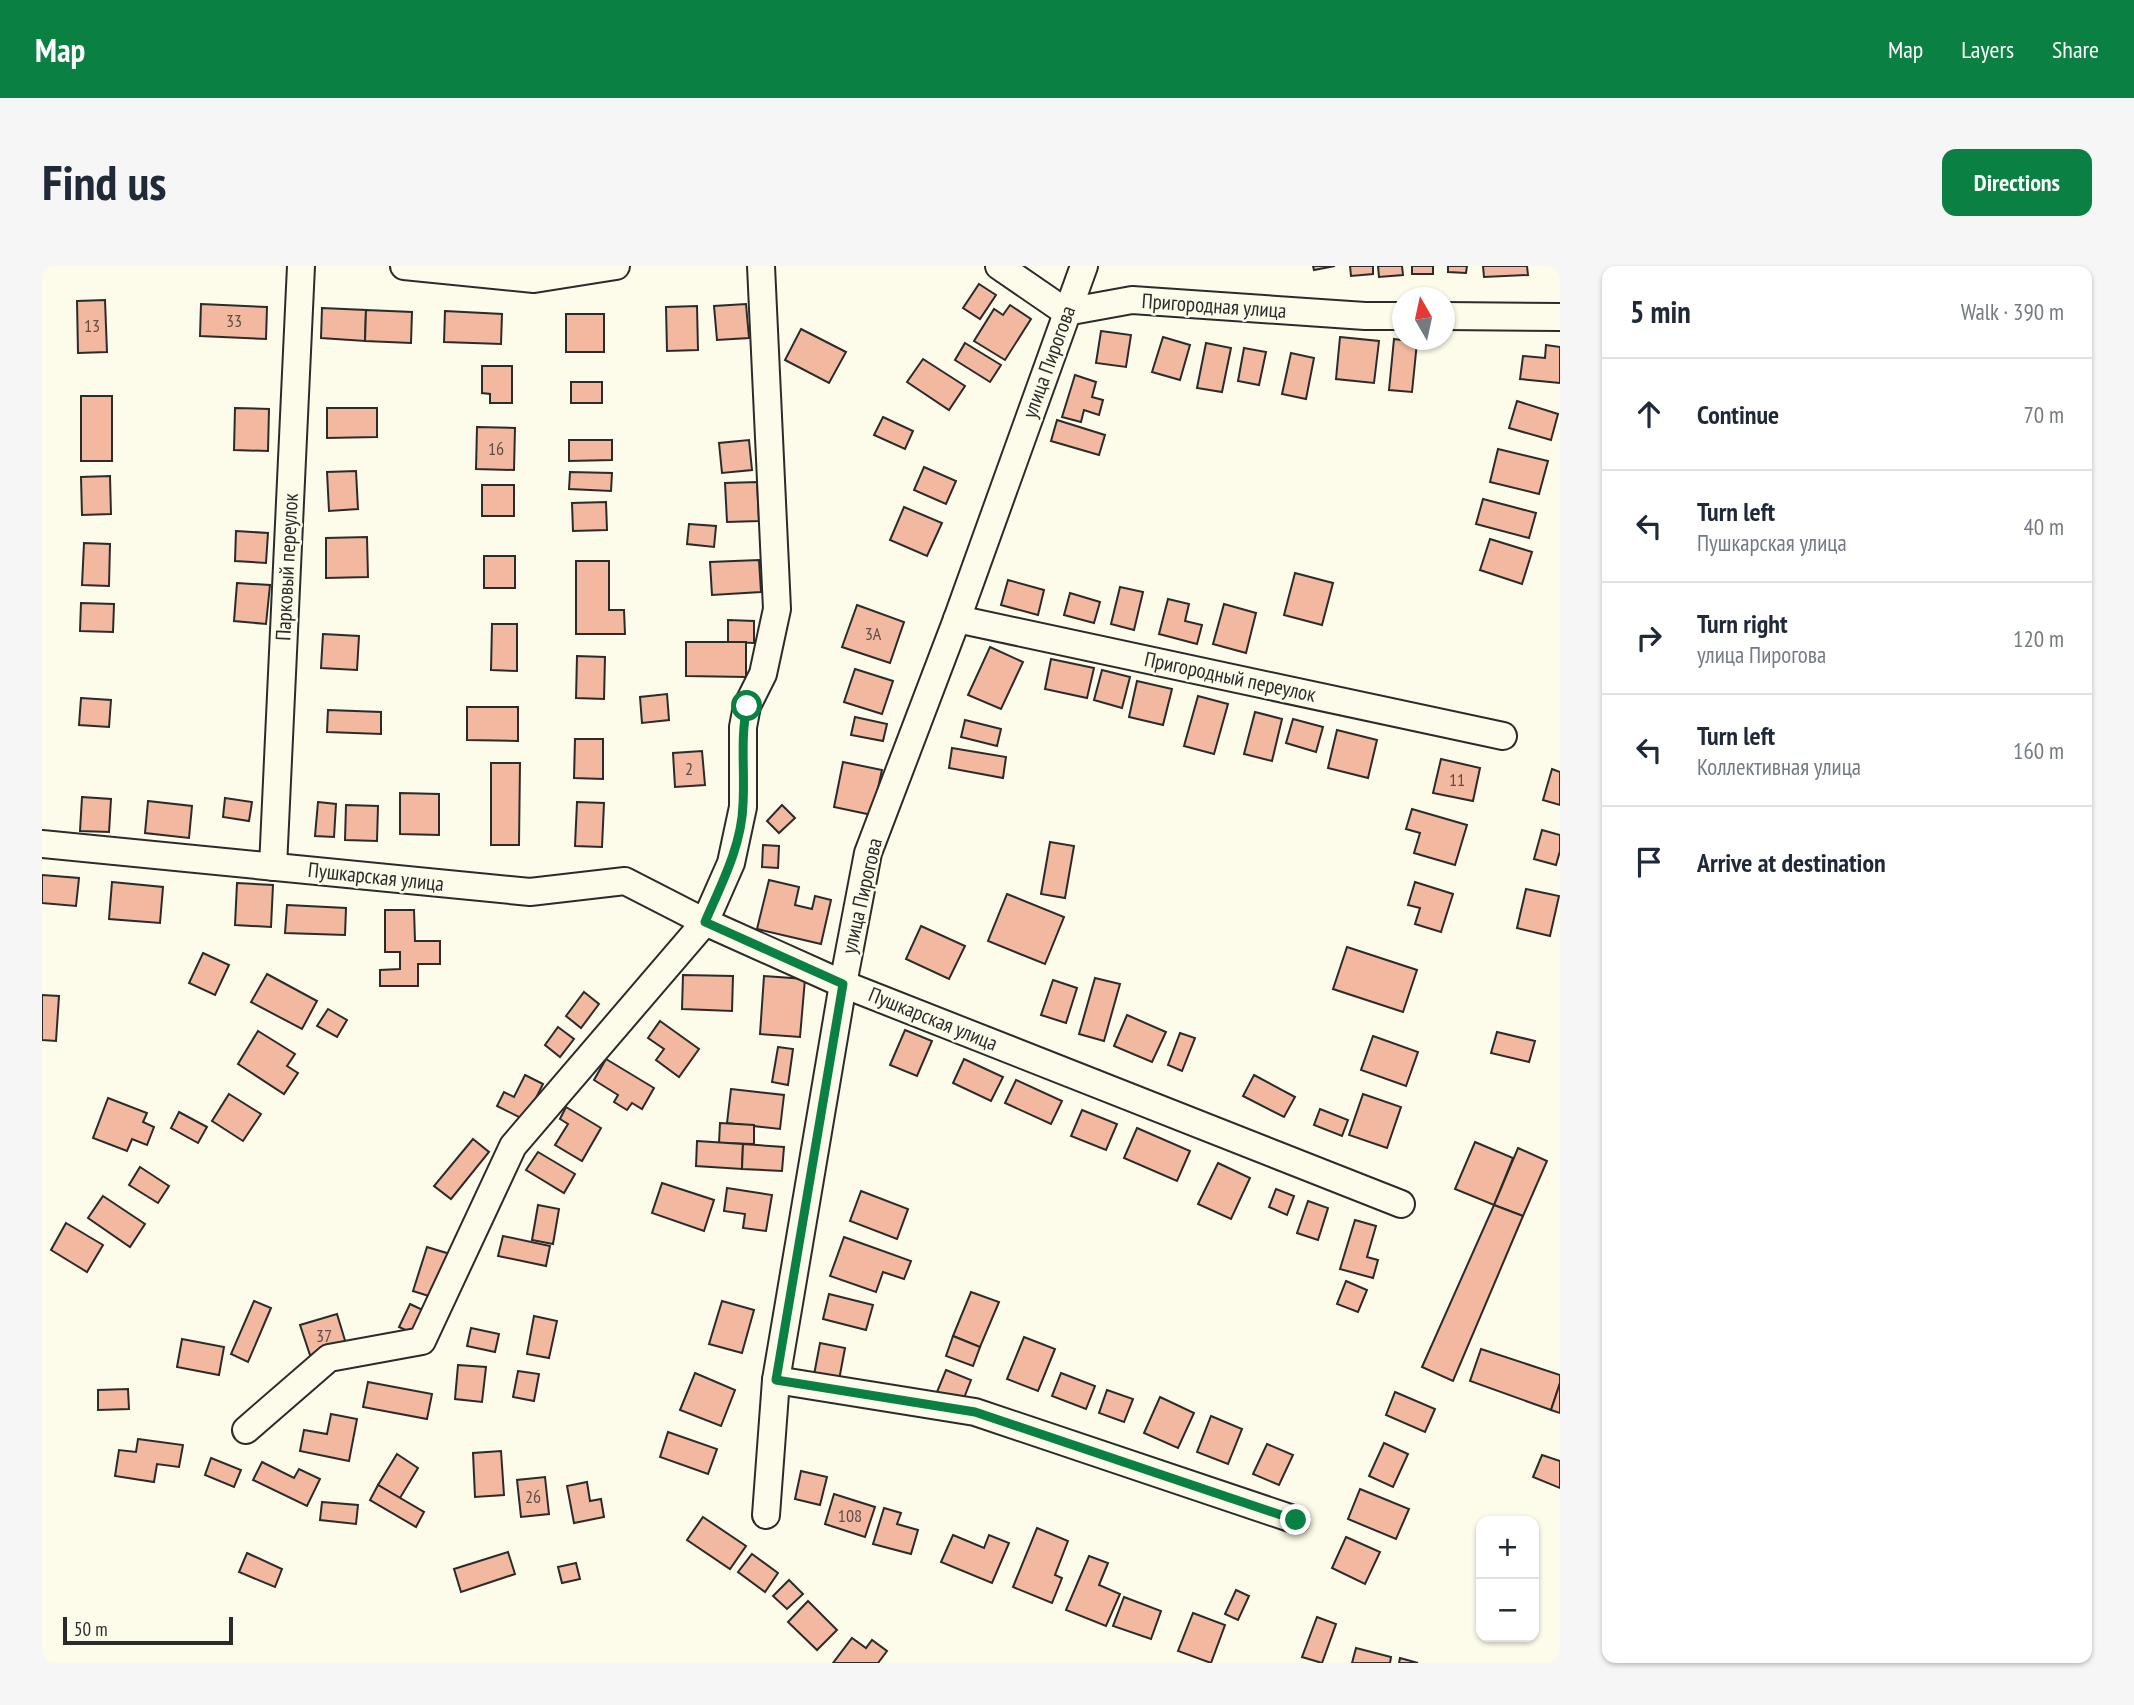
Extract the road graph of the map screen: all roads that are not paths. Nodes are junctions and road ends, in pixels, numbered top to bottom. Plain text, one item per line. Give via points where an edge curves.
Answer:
1 (301, 266) edge
2 (404, 266) edge
3 (615, 266) edge
4 (761, 266) edge
5 (999, 266) edge
6 (1084, 266) edge
7 (1066, 312) junction
8 (1392, 316) edge
9 (1455, 316) edge
10 (1560, 317) edge
11 (957, 619) junction
12 (1503, 736) dead end
13 (42, 844) edge
14 (273, 867) junction
15 (705, 922) junction
16 (843, 984) junction
17 (1401, 1205) dead end
18 (776, 1380) junction
19 (246, 1430) dead end
20 (766, 1515) dead end
21 (1296, 1520) dead end

1 - 14 street, Парковый переулок
2 - 3 street via 534,279
4 - 15 street via 777,609 763,674 747,706 743,727 743,807 731,863
5 - 7 street
6 - 7 street, улица Пирогова
7 - 8 street, Пригородная улица via 1132,300
7 - 11 street, улица Пирогова
9 - 10 street
11 - 12 street, Пригородный переулок
11 - 16 street, улица Пирогова via 867,853
13 - 14 street, Пушкарская улица
14 - 15 street, Пушкарская улица via 530,892 625,881
15 - 16 street, Пушкарская улица
15 - 19 street via 513,1146 422,1341 329,1358
16 - 17 street, Пушкарская улица
16 - 18 street, улица Пирогова
18 - 20 street, улица Пирогова
18 - 21 street via 975,1412

